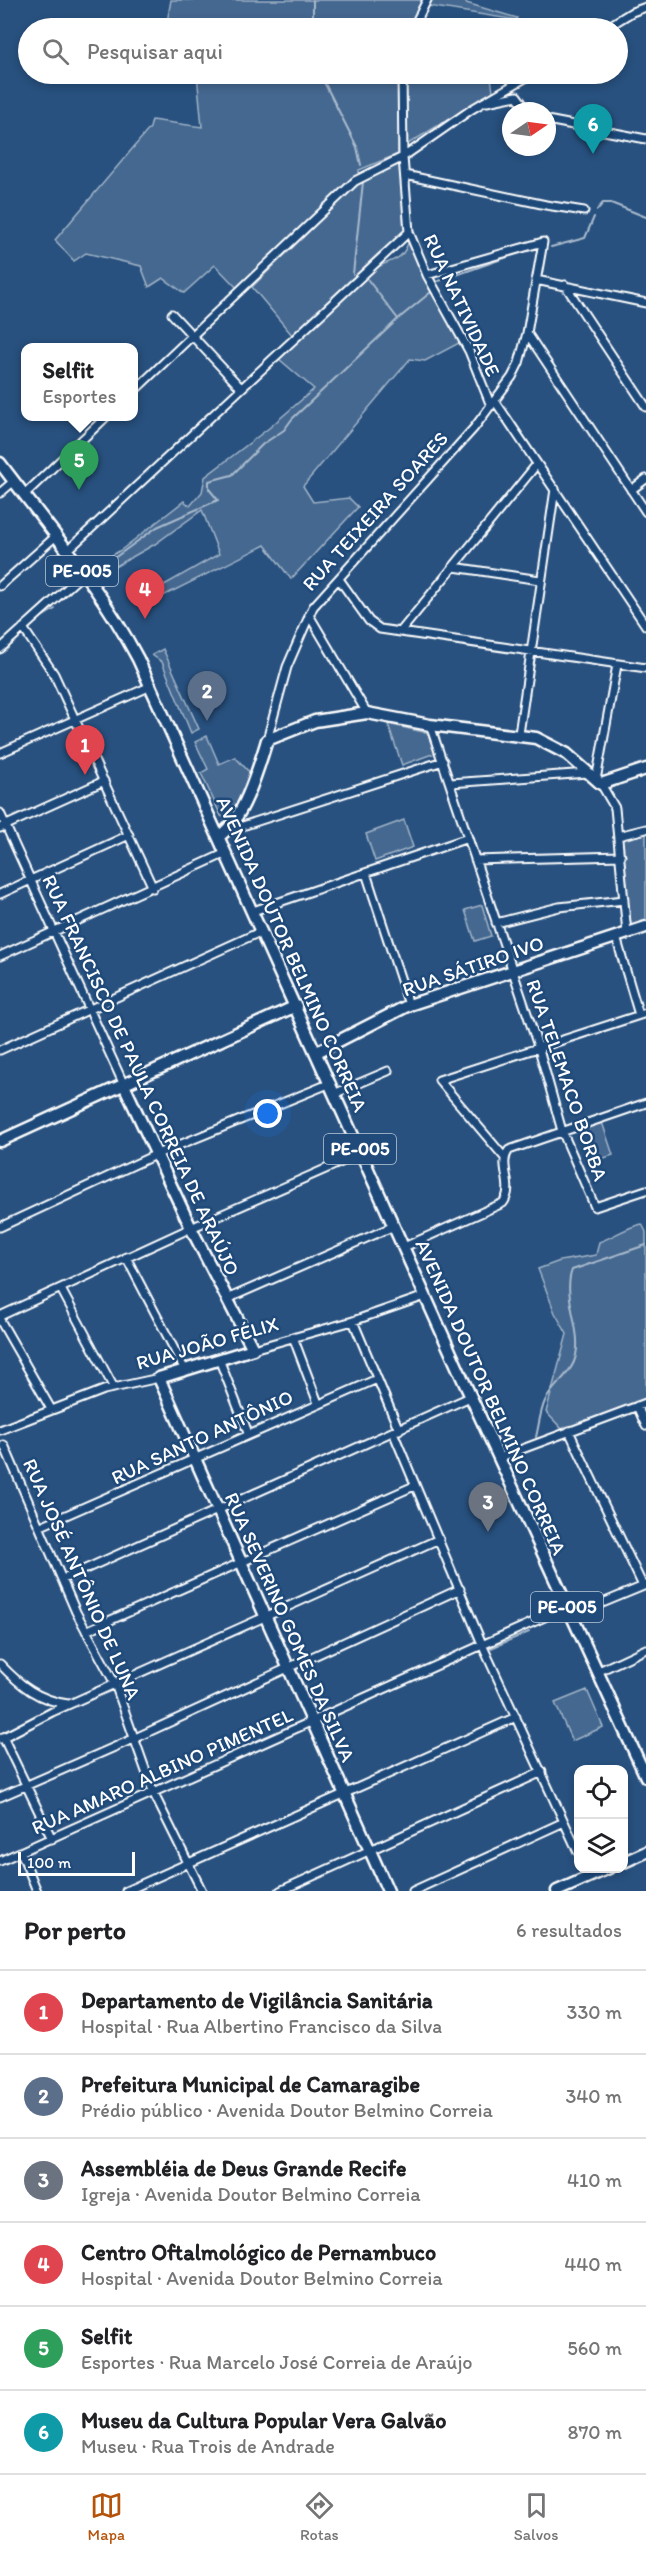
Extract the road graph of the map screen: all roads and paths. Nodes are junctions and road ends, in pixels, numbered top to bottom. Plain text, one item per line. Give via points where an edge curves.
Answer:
1 (427, 0) edge
2 (646, 7) edge
3 (418, 18) edge
4 (622, 18) edge
5 (402, 84) edge
6 (514, 84) edge
7 (507, 88) junction
8 (511, 96) junction
9 (522, 102) edge
10 (479, 105) junction
11 (556, 122) edge
12 (646, 139) edge
13 (403, 156) junction
14 (405, 175) junction
15 (584, 211) dead end
16 (409, 232) junction
17 (427, 275) junction
18 (536, 280) junction
19 (565, 285) junction
20 (646, 303) edge
21 (172, 314) dead end
22 (526, 333) junction
23 (193, 337) junction
24 (138, 387) edge
25 (240, 387) junction
26 (493, 404) junction
27 (646, 407) edge
28 (103, 421) edge
29 (0, 463) edge
30 (537, 464) junction
31 (646, 479) edge
32 (14, 481) junction
33 (555, 489) junction
34 (631, 490) junction
35 (0, 493) edge
36 (24, 495) junction
37 (646, 512) edge
38 (56, 536) junction
39 (67, 551) junction
40 (454, 567) junction
41 (84, 573) junction
42 (339, 579) junction
43 (540, 580) junction
44 (0, 586) edge
45 (309, 615) junction
46 (646, 626) edge
47 (23, 628) junction
48 (401, 632) junction
49 (0, 649) edge
50 (531, 652) junction
51 (617, 665) junction
52 (646, 668) edge
53 (152, 686) junction
54 (367, 712) junction
55 (77, 720) junction
56 (430, 724) junction
57 (519, 734) junction
58 (267, 740) junction
59 (0, 753) edge
60 (443, 761) junction
61 (646, 769) edge
62 (595, 779) junction
63 (104, 781) junction
64 (450, 783) junction
65 (0, 813) edge
66 (3, 827) edge
67 (646, 829) edge
68 (223, 834) junction
69 (129, 835) junction
70 (618, 836) junction
71 (468, 838) junction
72 (226, 853) junction
73 (621, 856) junction
74 (475, 861) junction
75 (366, 873) junction
76 (30, 881) junction
77 (153, 888) junction
78 (0, 894) edge
79 (624, 900) junction
80 (253, 911) junction
81 (496, 923) junction
82 (646, 927) edge
83 (262, 931) junction
84 (53, 933) junction
85 (627, 933) junction
86 (616, 937) junction
87 (0, 956) edge
88 (512, 971) junction
89 (409, 1005) junction
90 (296, 1006) junction
91 (88, 1009) junction
92 (643, 1014) edge
93 (539, 1049) junction
94 (0, 1050) edge
95 (317, 1052) junction
96 (388, 1071) dead end
97 (124, 1084) junction
98 (333, 1088) junction
99 (646, 1103) edge
100 (562, 1131) junction
101 (0, 1141) edge
102 (362, 1153) junction
103 (157, 1154) junction
104 (505, 1158) junction
105 (646, 1190) edge
106 (394, 1226) junction
107 (0, 1227) edge
108 (191, 1228) junction
109 (404, 1247) junction
110 (126, 1257) junction
111 (61, 1289) junction
112 (425, 1296) junction
113 (227, 1299) junction
114 (0, 1318) edge
115 (353, 1321) junction
116 (292, 1337) junction
117 (253, 1349) junction
118 (219, 1359) junction
119 (185, 1370) junction
120 (159, 1378) junction
121 (377, 1378) junction
122 (114, 1388) junction
123 (470, 1397) junction
124 (318, 1403) junction
125 (646, 1403) edge
126 (637, 1406) junction
127 (51, 1409) junction
128 (646, 1426) edge
129 (0, 1430) edge
130 (396, 1431) junction
131 (569, 1431) junction
132 (248, 1433) junction
133 (4, 1445) dead end
134 (498, 1458) junction
135 (194, 1459) junction
136 (414, 1486) junction
137 (219, 1511) junction
138 (41, 1526) junction
139 (439, 1539) junction
140 (240, 1562) junction
141 (63, 1579) junction
142 (644, 1586) edge
143 (460, 1589) junction
144 (569, 1612) junction
145 (264, 1616) junction
146 (86, 1631) junction
147 (483, 1645) junction
148 (646, 1649) edge
149 (0, 1664) edge
150 (287, 1668) junction
151 (597, 1672) junction
152 (115, 1684) junction
153 (70, 1704) junction
154 (516, 1717) junction
155 (312, 1722) junction
156 (1, 1738) edge
157 (134, 1739) junction
158 (645, 1770) edge
159 (542, 1772) junction
160 (28, 1784) junction
161 (154, 1794) junction
162 (344, 1794) junction
163 (0, 1797) edge
164 (564, 1821) junction
165 (52, 1839) junction
166 (574, 1842) edge
167 (369, 1850) junction
168 (21, 1852) junction
169 (646, 1852) edge
170 (628, 1860) edge
171 (0, 1862) edge
172 (188, 1863) junction
173 (588, 1873) edge
174 (37, 1891) edge
175 (126, 1891) edge
176 (202, 1891) edge
177 (280, 1891) edge
178 (388, 1891) edge
179 (413, 1891) edge
180 (557, 1891) edge

1 - 3 street
2 - 4 street
5 - 13 street, RUA NATIVIDADE
6 - 7 street
7 - 8 street
7 - 10 street
8 - 9 street
8 - 10 street
10 - 13 street
11 - 12 street
13 - 14 street, RUA NATIVIDADE
13 - 23 street via 355,182
14 - 15 street
14 - 16 street, RUA NATIVIDADE
16 - 17 street, RUA NATIVIDADE
16 - 25 street
17 - 18 street, RUA TEIXEIRA SOARES via 543,242
17 - 26 street, RUA NATIVIDADE
18 - 19 street
18 - 22 street, RUA TEIXEIRA SOARES
19 - 20 street
19 - 27 street
21 - 23 street
22 - 26 street, RUA TEIXEIRA SOARES via 519,363
22 - 34 street
23 - 24 street
23 - 25 street
25 - 39 street
26 - 30 street, RUA NATIVIDADE
26 - 42 street, RUA TEIXEIRA SOARES
28 - 36 street
29 - 32 street, AVENIDA DOUTOR BELMINO CORREIA / PE-005
30 - 33 street, RUA NATIVIDADE
30 - 40 street
31 - 34 street
32 - 35 street
32 - 36 street, AVENIDA DOUTOR BELMINO CORREIA / PE-005
33 - 43 street
33 - 46 street, RUA NATIVIDADE
34 - 37 street
36 - 38 street, AVENIDA DOUTOR BELMINO CORREIA / PE-005
38 - 39 street, AVENIDA DOUTOR BELMINO CORREIA / PE-005
38 - 44 street
39 - 41 street, AVENIDA DOUTOR BELMINO CORREIA / PE-005
40 - 43 street
40 - 48 street
41 - 47 street
41 - 53 street, AVENIDA DOUTOR BELMINO CORREIA / PE-005 via 125,633
42 - 45 street, RUA TEIXEIRA SOARES
42 - 48 street via 369,621 380,629
43 - 50 street
45 - 54 street
45 - 58 street, RUA TEIXEIRA SOARES via 286,667
47 - 49 street
47 - 55 street via 45,658
48 - 50 street
50 - 51 street
50 - 57 street
51 - 52 street
51 - 62 street
53 - 55 street
53 - 68 street, AVENIDA DOUTOR BELMINO CORREIA / PE-005
54 - 56 street
54 - 58 street via 315,721
55 - 59 street
55 - 63 street
56 - 57 street
56 - 60 street, RUA TELEMACO BORBA
57 - 62 street via 553,745
58 - 68 street, RUA TEIXEIRA SOARES via 244,802
60 - 64 street, RUA TELEMACO BORBA
60 - 68 street
61 - 62 street
62 - 64 street
62 - 70 street via 615,808
63 - 66 street
63 - 69 street
64 - 71 street, RUA TELEMACO BORBA
65 - 66 street, RUA FRANCISCO DE PAULA CORREIA DE ARAÚJO
66 - 76 street, RUA FRANCISCO DE PAULA CORREIA DE ARAÚJO
67 - 70 street
68 - 72 street, AVENIDA DOUTOR BELMINO CORREIA / PE-005
69 - 76 street
69 - 77 street
70 - 73 street
71 - 74 street, RUA TELEMACO BORBA
71 - 75 street
72 - 77 street
72 - 80 street, AVENIDA DOUTOR BELMINO CORREIA / PE-005
73 - 74 street
73 - 79 street
74 - 81 street, RUA TELEMACO BORBA
75 - 80 street
75 - 89 street
76 - 78 street
76 - 84 street, RUA FRANCISCO DE PAULA CORREIA DE ARAÚJO
77 - 84 street
79 - 81 street via 559,907
79 - 85 street
80 - 83 street, AVENIDA DOUTOR BELMINO CORREIA / PE-005
81 - 88 street, RUA TELEMACO BORBA
82 - 85 street, RUA SÁTIRO IVO
83 - 90 street, AVENIDA DOUTOR BELMINO CORREIA / PE-005
83 - 91 street
84 - 87 street
84 - 91 street, RUA FRANCISCO DE PAULA CORREIA DE ARAÚJO
85 - 86 street, RUA SÁTIRO IVO
86 - 88 street, RUA SÁTIRO IVO
86 - 92 street
88 - 89 street, RUA SÁTIRO IVO
88 - 93 street, RUA TELEMACO BORBA
89 - 95 street, RUA SÁTIRO IVO
90 - 95 street, AVENIDA DOUTOR BELMINO CORREIA / PE-005
90 - 97 street
91 - 94 street
91 - 97 street, RUA FRANCISCO DE PAULA CORREIA DE ARAÚJO
92 - 93 street
93 - 100 street, RUA TELEMACO BORBA
93 - 104 street via 439,1080
95 - 98 street, AVENIDA DOUTOR BELMINO CORREIA / PE-005
96 - 98 street
97 - 101 street
97 - 103 street, RUA FRANCISCO DE PAULA CORREIA DE ARAÚJO
98 - 102 street, AVENIDA DOUTOR BELMINO CORREIA / PE-005
98 - 103 street
99 - 100 street
100 - 104 street via 509,1150
100 - 105 street, RUA TELEMACO BORBA via 595,1207
102 - 106 street, AVENIDA DOUTOR BELMINO CORREIA / PE-005
102 - 108 street
103 - 107 street
103 - 108 street, RUA FRANCISCO DE PAULA CORREIA DE ARAÚJO
104 - 109 street via 509,1190 503,1203
106 - 109 street, AVENIDA DOUTOR BELMINO CORREIA / PE-005
106 - 113 street
108 - 110 street
108 - 113 street, RUA FRANCISCO DE PAULA CORREIA DE ARAÚJO
109 - 112 street, AVENIDA DOUTOR BELMINO CORREIA / PE-005
110 - 111 street
110 - 119 street
111 - 114 street
111 - 122 street
112 - 115 street, RUA JOÃO FÉLIX
112 - 123 street, AVENIDA DOUTOR BELMINO CORREIA / PE-005
113 - 117 street, RUA FRANCISCO DE PAULA CORREIA DE ARAÚJO
114 - 127 street
115 - 116 street, RUA JOÃO FÉLIX
115 - 121 street
116 - 117 street, RUA JOÃO FÉLIX
116 - 124 street
117 - 118 street, RUA JOÃO FÉLIX
118 - 119 street, RUA JOÃO FÉLIX
118 - 132 street
119 - 120 street, RUA JOÃO FÉLIX
120 - 122 street, RUA JOÃO FÉLIX
120 - 135 street, RUA SEVERINO GOMES DA SILVA
121 - 124 street, RUA SANTO ANTÔNIO
121 - 130 street
122 - 127 street, RUA JOÃO FÉLIX
123 - 130 street
123 - 134 street, AVENIDA DOUTOR BELMINO CORREIA / PE-005
124 - 132 street, RUA SANTO ANTÔNIO
125 - 126 street
126 - 128 street
126 - 131 street
127 - 129 street, RUA JOÃO FÉLIX
130 - 136 street
130 - 137 street
131 - 134 street
131 - 142 street
132 - 135 street, RUA SANTO ANTÔNIO
133 - 138 street, RUA JOSÉ ANTÔNIO DE LUNA
134 - 144 street, AVENIDA DOUTOR BELMINO CORREIA / PE-005
135 - 137 street, RUA SEVERINO GOMES DA SILVA
135 - 138 street, RUA SANTO ANTÔNIO
136 - 139 street
136 - 140 street
137 - 140 street, RUA SEVERINO GOMES DA SILVA
137 - 141 street
138 - 141 street, RUA JOSÉ ANTÔNIO DE LUNA
139 - 143 street
139 - 145 street
140 - 145 street, RUA SEVERINO GOMES DA SILVA
140 - 146 street
141 - 146 street, RUA JOSÉ ANTÔNIO DE LUNA
142 - 144 street, RUA AMARO ALBINO PIMENTEL
143 - 147 street
143 - 150 street
144 - 147 street, RUA AMARO ALBINO PIMENTEL
144 - 151 street, AVENIDA DOUTOR BELMINO CORREIA / PE-005
145 - 150 street, RUA SEVERINO GOMES DA SILVA
145 - 152 street
146 - 152 street, RUA JOSÉ ANTÔNIO DE LUNA
147 - 154 street
147 - 155 street, RUA AMARO ALBINO PIMENTEL
148 - 151 street
149 - 153 street via 42,1699
150 - 155 street, RUA SEVERINO GOMES DA SILVA
150 - 157 street
151 - 158 street, AVENIDA DOUTOR BELMINO CORREIA / PE-005
152 - 153 street
152 - 157 street, RUA JOSÉ ANTÔNIO DE LUNA
153 - 156 street
154 - 159 street
154 - 162 street
155 - 161 street, RUA AMARO ALBINO PIMENTEL
155 - 162 street, RUA SEVERINO GOMES DA SILVA
156 - 160 street
157 - 160 street
157 - 161 street, RUA JOSÉ ANTÔNIO DE LUNA
159 - 164 street
159 - 167 street
160 - 163 street
160 - 165 street
161 - 165 street, RUA AMARO ALBINO PIMENTEL
161 - 172 street, RUA JOSÉ ANTÔNIO DE LUNA
162 - 167 street, RUA SEVERINO GOMES DA SILVA
162 - 172 street
164 - 166 street
164 - 179 street
165 - 168 street, RUA AMARO ALBINO PIMENTEL
167 - 177 street
167 - 178 street, RUA SEVERINO GOMES DA SILVA
168 - 171 street, RUA AMARO ALBINO PIMENTEL
168 - 174 street
169 - 170 street
172 - 175 street
172 - 176 street, RUA JOSÉ ANTÔNIO DE LUNA
173 - 180 street

